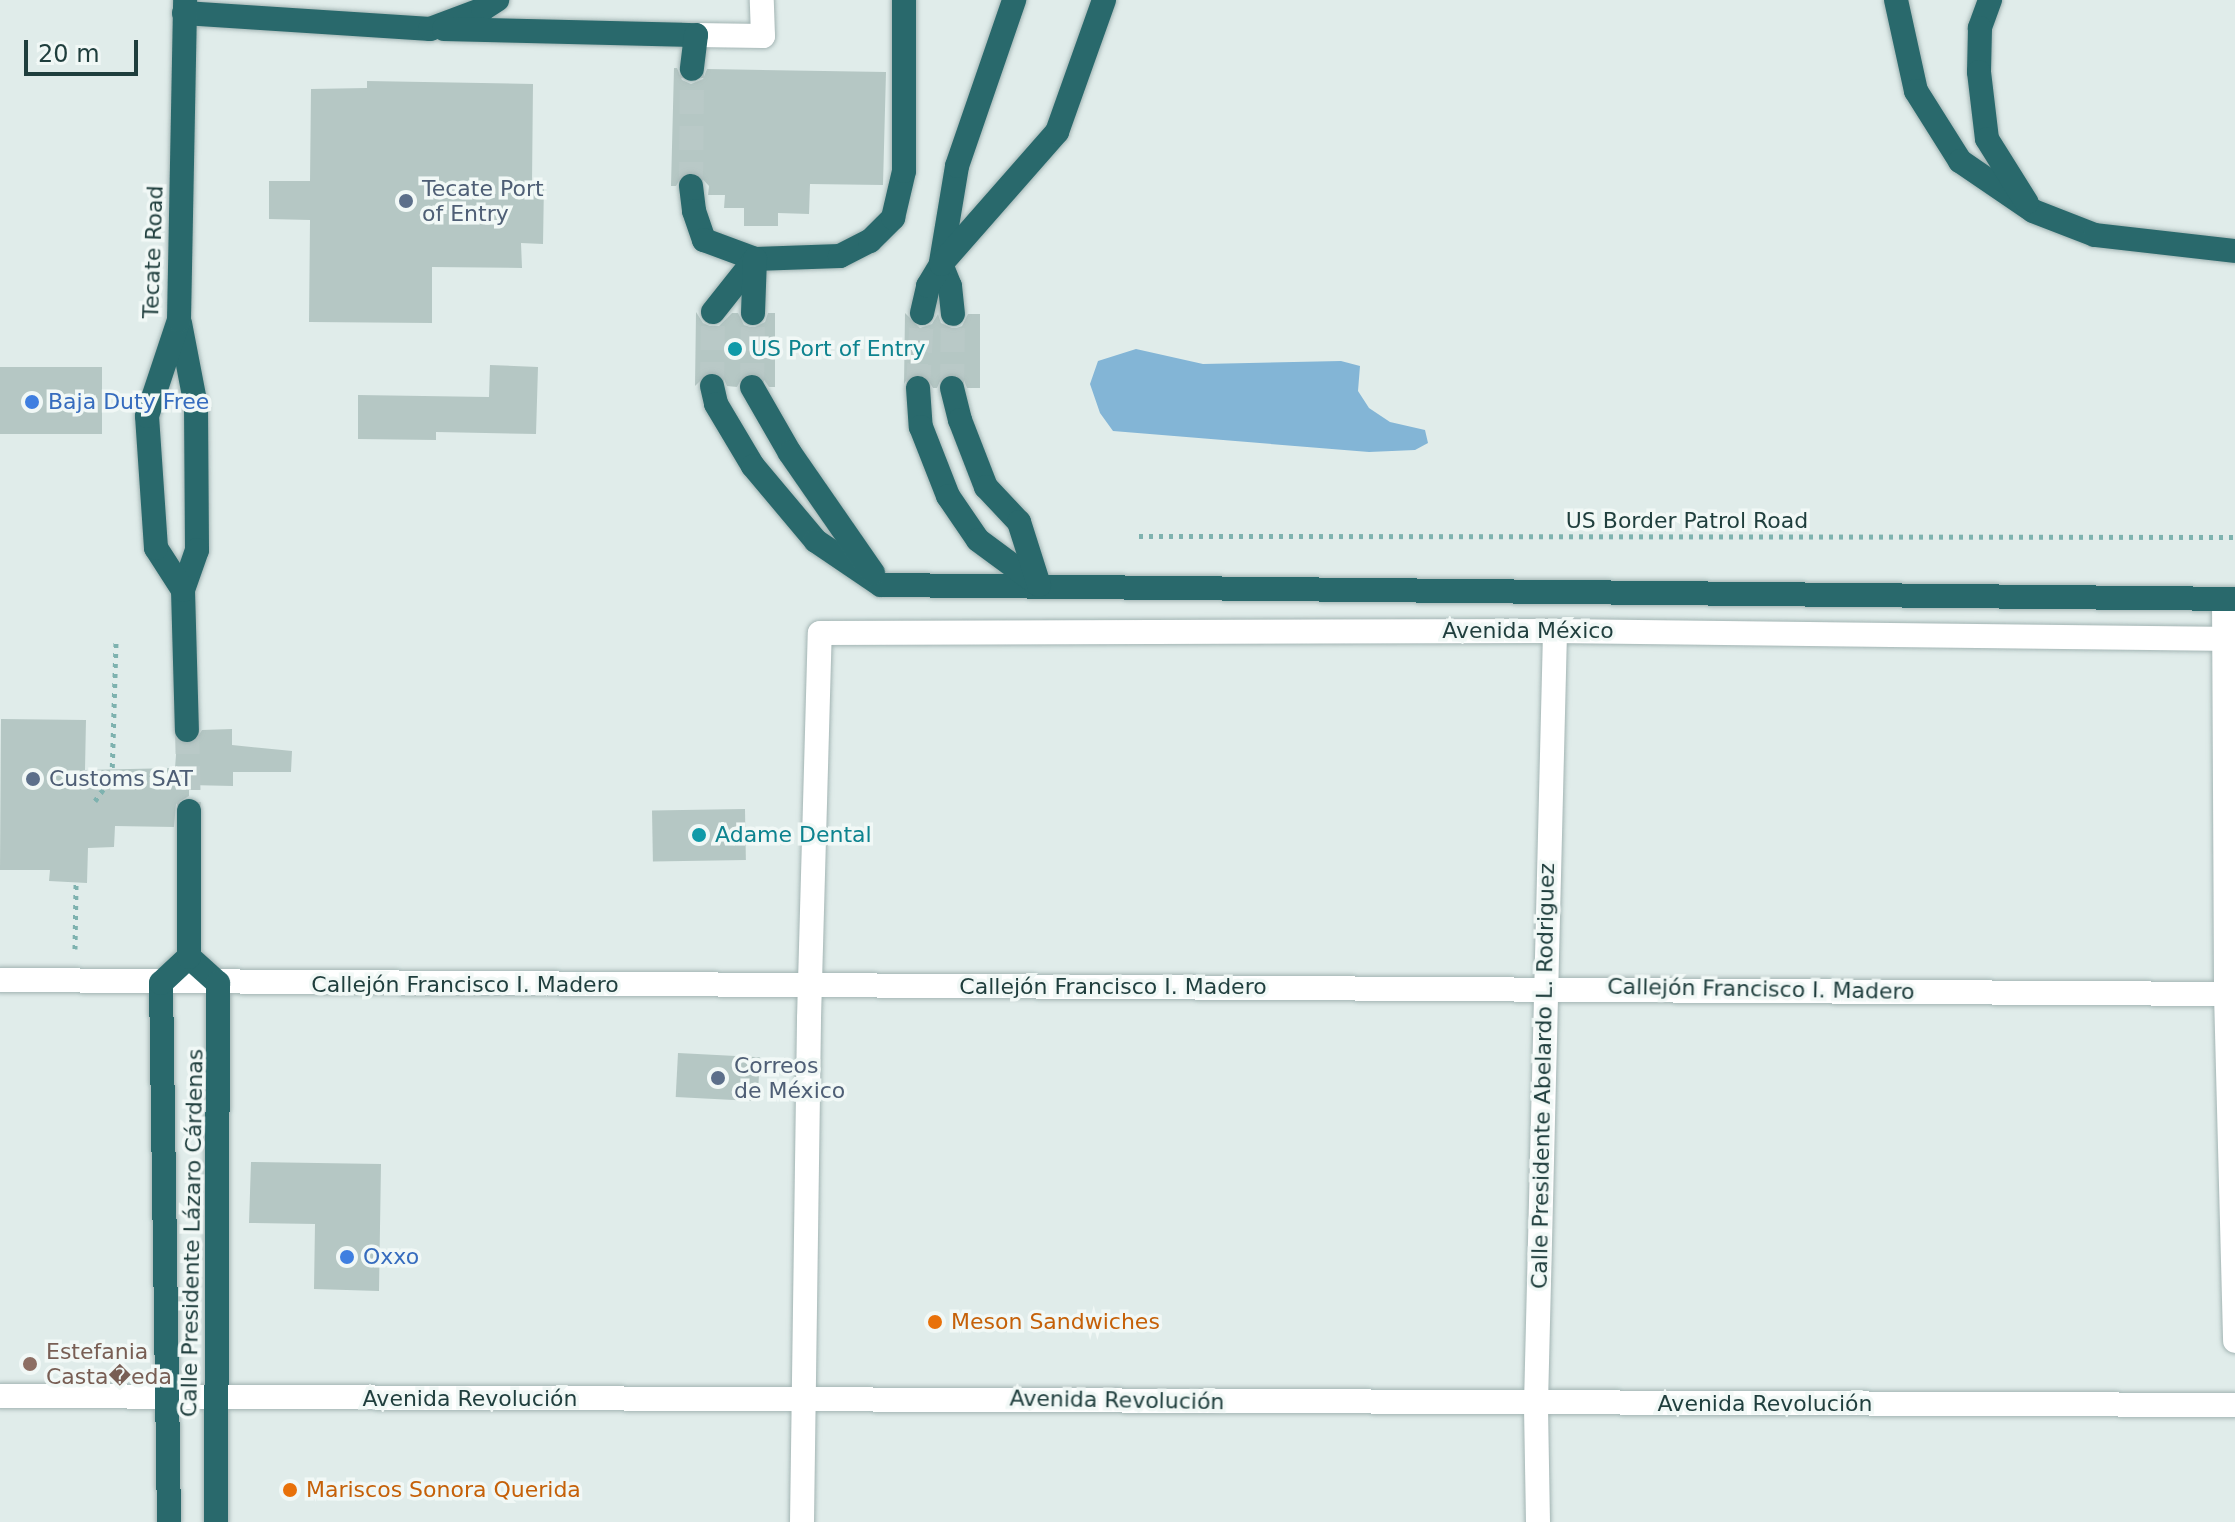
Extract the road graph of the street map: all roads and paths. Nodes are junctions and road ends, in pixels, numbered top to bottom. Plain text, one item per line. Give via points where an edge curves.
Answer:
1 (762, 0) edge
2 (904, 0) edge
3 (1014, 0) edge
4 (1104, 0) edge
5 (1896, 0) edge
6 (1990, 0) edge
7 (493, 1) edge
8 (183, 4) edge
9 (430, 29) junction
10 (696, 35) junction
11 (692, 69) tunnel mouth
12 (691, 186) tunnel mouth
13 (2033, 211) junction
14 (2235, 251) edge
15 (755, 259) junction
16 (941, 264) junction
17 (713, 312) tunnel mouth
18 (753, 313) tunnel mouth
19 (922, 313) tunnel mouth
20 (953, 314) tunnel mouth
21 (179, 320) junction
22 (712, 386) tunnel mouth
23 (752, 387) tunnel mouth
24 (918, 388) tunnel mouth
25 (952, 388) tunnel mouth
26 (1139, 536) dead end
27 (2235, 537) edge
28 (881, 585) junction
29 (1039, 585) junction
30 (183, 590) junction
31 (2230, 599) edge
32 (1555, 631) junction
33 (2230, 639) edge
34 (116, 642) dead end
35 (187, 730) tunnel mouth
36 (95, 801) dead end
37 (189, 811) tunnel mouth
38 (76, 882) dead end
39 (189, 957) junction
40 (0, 980) edge
41 (75, 982) junction
42 (161, 983) junction
43 (218, 983) junction
44 (810, 986) junction
45 (1545, 987) junction
46 (2226, 994) junction
47 (2235, 1341) edge
48 (0, 1396) edge
49 (804, 1397) junction
50 (168, 1398) junction
51 (216, 1399) junction
52 (1536, 1404) junction
53 (2235, 1405) edge
54 (169, 1522) edge
55 (216, 1522) edge
56 (802, 1522) edge
57 (1538, 1522) edge

1 - 10 street via 763,36
2 - 15 highway via 904,171 893,218 870,241 840,256
3 - 16 highway via 957,166
4 - 16 highway via 1057,132
5 - 13 highway via 1916,91 1952,149 1960,161
6 - 13 highway via 1980,28 1979,72 1987,139
7 - 9 highway
8 - 9 highway
8 - 21 highway, Tecate Road
9 - 10 highway
10 - 11 highway
12 - 15 highway via 704,240
13 - 14 highway via 2095,235
15 - 17 highway
15 - 18 highway
16 - 19 highway via 928,286
16 - 20 highway
21 - 30 highway via 196,406 197,550
21 - 30 highway, Tecate Road via 147,416 156,548
22 - 28 highway via 716,404 753,466 816,541
23 - 28 highway via 790,453
24 - 29 highway via 921,427 948,496 978,540
25 - 29 highway via 986,487 1019,522
26 - 27 path, US Border Patrol Road
28 - 29 highway
29 - 31 highway
30 - 35 highway
31 - 33 street
32 - 33 street, Avenida México
32 - 44 street, Avenida México via 820,633
32 - 45 street, Calle Presidente Abelardo L. Rodriguez
33 - 46 street
34 - 36 path via 112,777
37 - 39 highway
38 - 41 path
39 - 42 highway
39 - 43 highway
40 - 41 street, Callejón Francisco I. Madero
41 - 42 street, Callejón Francisco I. Madero
42 - 43 street, Callejón Francisco I. Madero
42 - 50 highway, Calle Presidente Lázaro Cárdenas
43 - 44 street, Callejón Francisco I. Madero
43 - 51 highway, Calle Presidente Lázaro Cárdenas
44 - 45 street, Callejón Francisco I. Madero
44 - 49 street
45 - 46 street, Callejón Francisco I. Madero
45 - 52 street, Calle Presidente Abelardo L. Rodriguez
46 - 47 street
48 - 50 street, Avenida Revolución
49 - 51 street, Avenida Revolución
49 - 52 street, Avenida Revolución
49 - 56 street
50 - 51 street, Avenida Revolución
50 - 54 highway, Calle Presidente Lázaro Cárdenas
51 - 55 highway, Calle Presidente Lázaro Cárdenas
52 - 53 street, Avenida Revolución
52 - 57 street, Calle Presidente Abelardo L. Rodriguez

